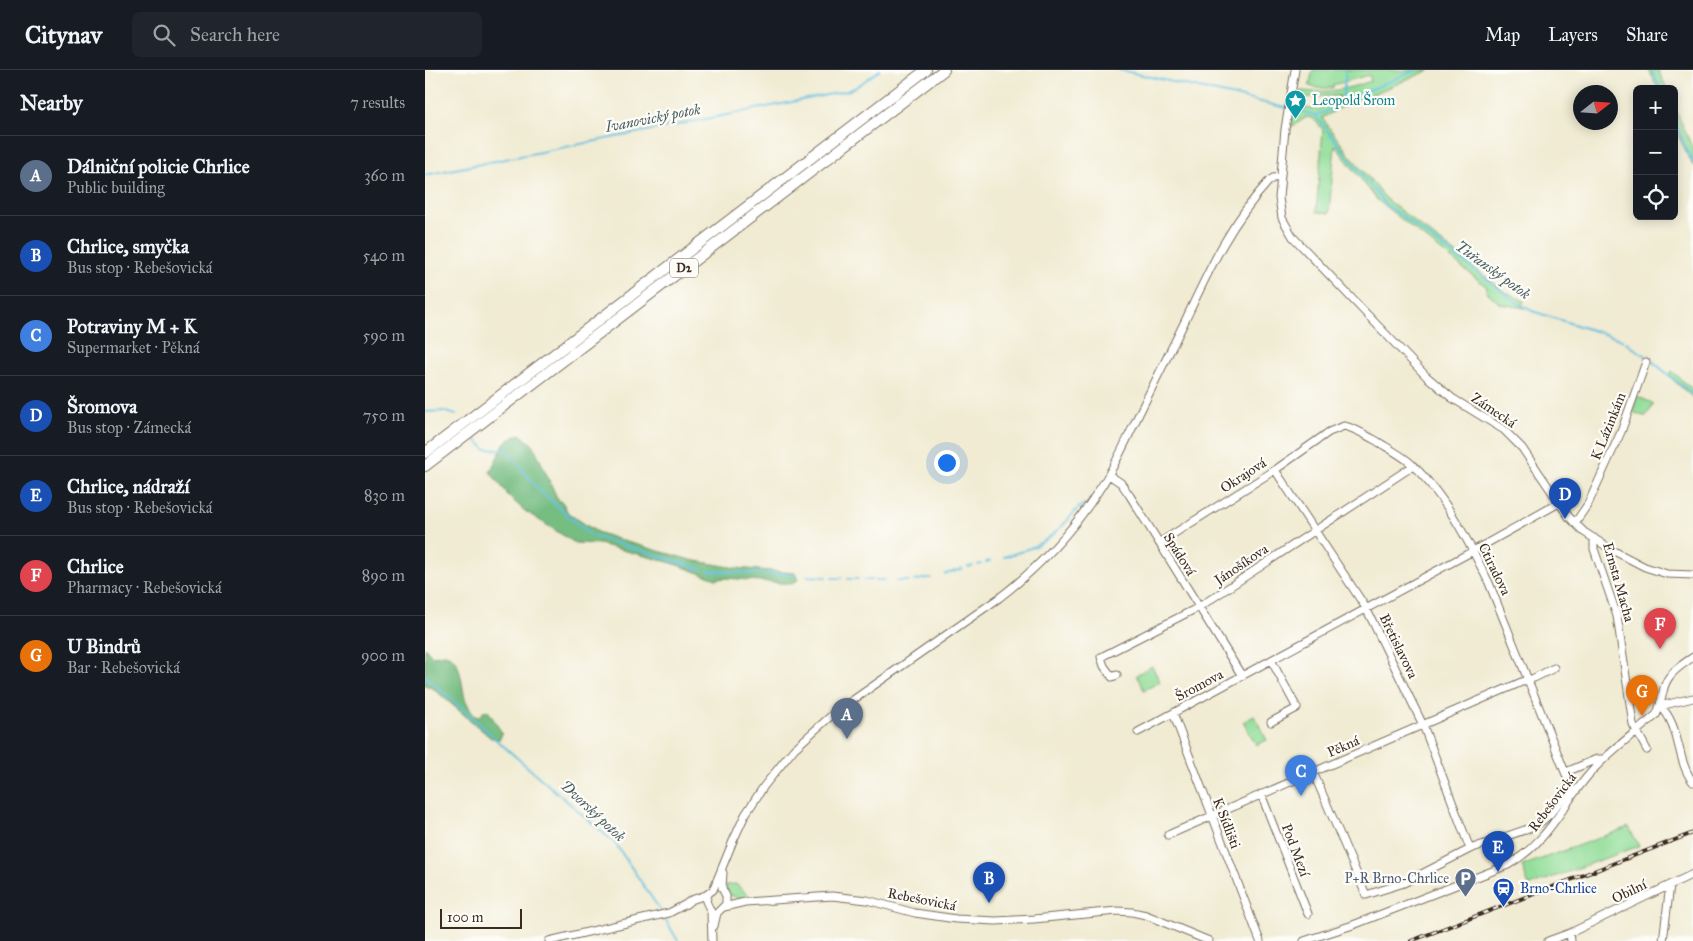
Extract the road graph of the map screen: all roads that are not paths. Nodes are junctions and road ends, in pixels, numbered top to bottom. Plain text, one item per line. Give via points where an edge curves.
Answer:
1 (927, 70) edge
2 (944, 70) edge
3 (1295, 70) edge
4 (1280, 177) junction
5 (1646, 362) dead end
6 (1340, 426) joint
7 (425, 453) edge
8 (425, 466) edge
9 (1413, 466) junction
10 (1275, 470) junction
11 (1109, 474) junction
12 (1559, 503) junction
13 (1575, 523) junction
14 (1315, 530) junction
15 (1594, 538) junction
16 (1159, 543) junction
17 (1473, 551) junction
18 (1693, 575) edge
19 (1199, 607) junction
20 (1366, 608) junction
21 (1693, 657) edge
22 (1271, 660) junction
23 (1553, 668) dead end
24 (1117, 675) dead end
25 (1242, 676) junction
26 (1529, 680) junction
27 (1693, 698) edge
28 (1660, 706) junction
29 (1173, 713) junction
30 (1271, 722) dead end
31 (1423, 724) junction
32 (1637, 731) junction
33 (1139, 732) dead end
34 (1647, 750) dead end
35 (1604, 759) junction
36 (1313, 772) junction
37 (1566, 772) junction
38 (1693, 782) edge
39 (1261, 794) junction
40 (1211, 816) junction
41 (1168, 835) dead end
42 (1470, 849) junction
43 (724, 865) junction
44 (1693, 874) edge
45 (1670, 885) junction
46 (711, 892) junction
47 (725, 895) junction
48 (745, 902) junction
49 (685, 904) junction
50 (707, 905) junction
51 (723, 908) junction
52 (1308, 914) dead end
53 (1570, 937) edge
54 (712, 938) edge
55 (549, 941) edge
56 (1209, 941) edge
57 (1260, 941) edge
58 (1304, 941) edge
59 (1549, 941) edge
60 (1663, 941) edge

1 - 7 highway, D2
2 - 8 highway, D2
3 - 4 street, Zámecká
4 - 11 street via 1269,181 1226,237
4 - 12 street, Zámecká via 1280,211 1293,237 1426,376 1452,398 1513,438
5 - 13 street, K Lázinkám via 1621,432 1588,504
6 - 9 street, Ctiradova via 1362,433
6 - 10 street, Okrajová
9 - 14 street, Jánošíkova
9 - 17 street, Ctiradova via 1437,494
10 - 14 street, Břetislavova
10 - 16 street, Okrajová
11 - 16 street, Spádová via 1123,486
11 - 43 street via 1072,528 1043,561 979,612 833,714 801,742 777,768 750,807
12 - 13 street, Zámecká
12 - 17 street, Šromova
13 - 15 street, Zámecká
14 - 19 street, Jánošíkova
14 - 20 street, Břetislavova
15 - 18 street, Zámecká via 1658,572
15 - 32 street, Ernsta Macha via 1593,546 1617,616 1633,724
16 - 19 street, Spádová
17 - 20 street, Šromova
17 - 26 street, Ctiradova
19 - 24 street, Jánošíkova via 1101,657 1112,677
19 - 25 street, Spádová
20 - 22 street, Šromova
20 - 31 street, Břetislavova
21 - 28 street, Rebešovická via 1668,677
22 - 25 street, Šromova
22 - 30 street via 1297,708
23 - 26 street, Pěkná
25 - 29 street, Šromova
26 - 31 street, Pěkná
26 - 37 street, Ctiradova
27 - 28 street
28 - 32 street, Rebešovická via 1656,715
28 - 38 street via 1668,714
29 - 33 street, Šromova
29 - 40 street, K Sídlišti
31 - 36 street, Pěkná
31 - 42 street, Břetislavova
32 - 34 street, Ernsta Macha
32 - 35 street, Rebešovická
35 - 37 street
35 - 58 street, Rebešovická via 1588,775 1547,832 1518,859 1353,925
36 - 39 street, Pěkná
36 - 42 street via 1366,895 1404,883
37 - 42 street via 1571,788 1536,826
39 - 40 street, Pěkná
39 - 52 street, Pod Mezí
40 - 41 street, Pěkná
40 - 57 street, K Sídlišti
43 - 46 street
43 - 47 street via 722,885
44 - 45 street, Obilní
45 - 53 street, Obilní
45 - 60 street
46 - 47 street via 720,891
46 - 49 street
46 - 50 street via 706,898
47 - 48 street, Rebešovická
47 - 51 street via 727,901
48 - 51 street, Rebešovická
48 - 56 street, Rebešovická via 844,896 956,919 1035,919 1132,912
49 - 50 street via 697,902
49 - 55 street via 665,914
50 - 51 street via 714,911
50 - 54 street via 711,912
51 - 54 street via 717,914
53 - 59 street, Obilní

